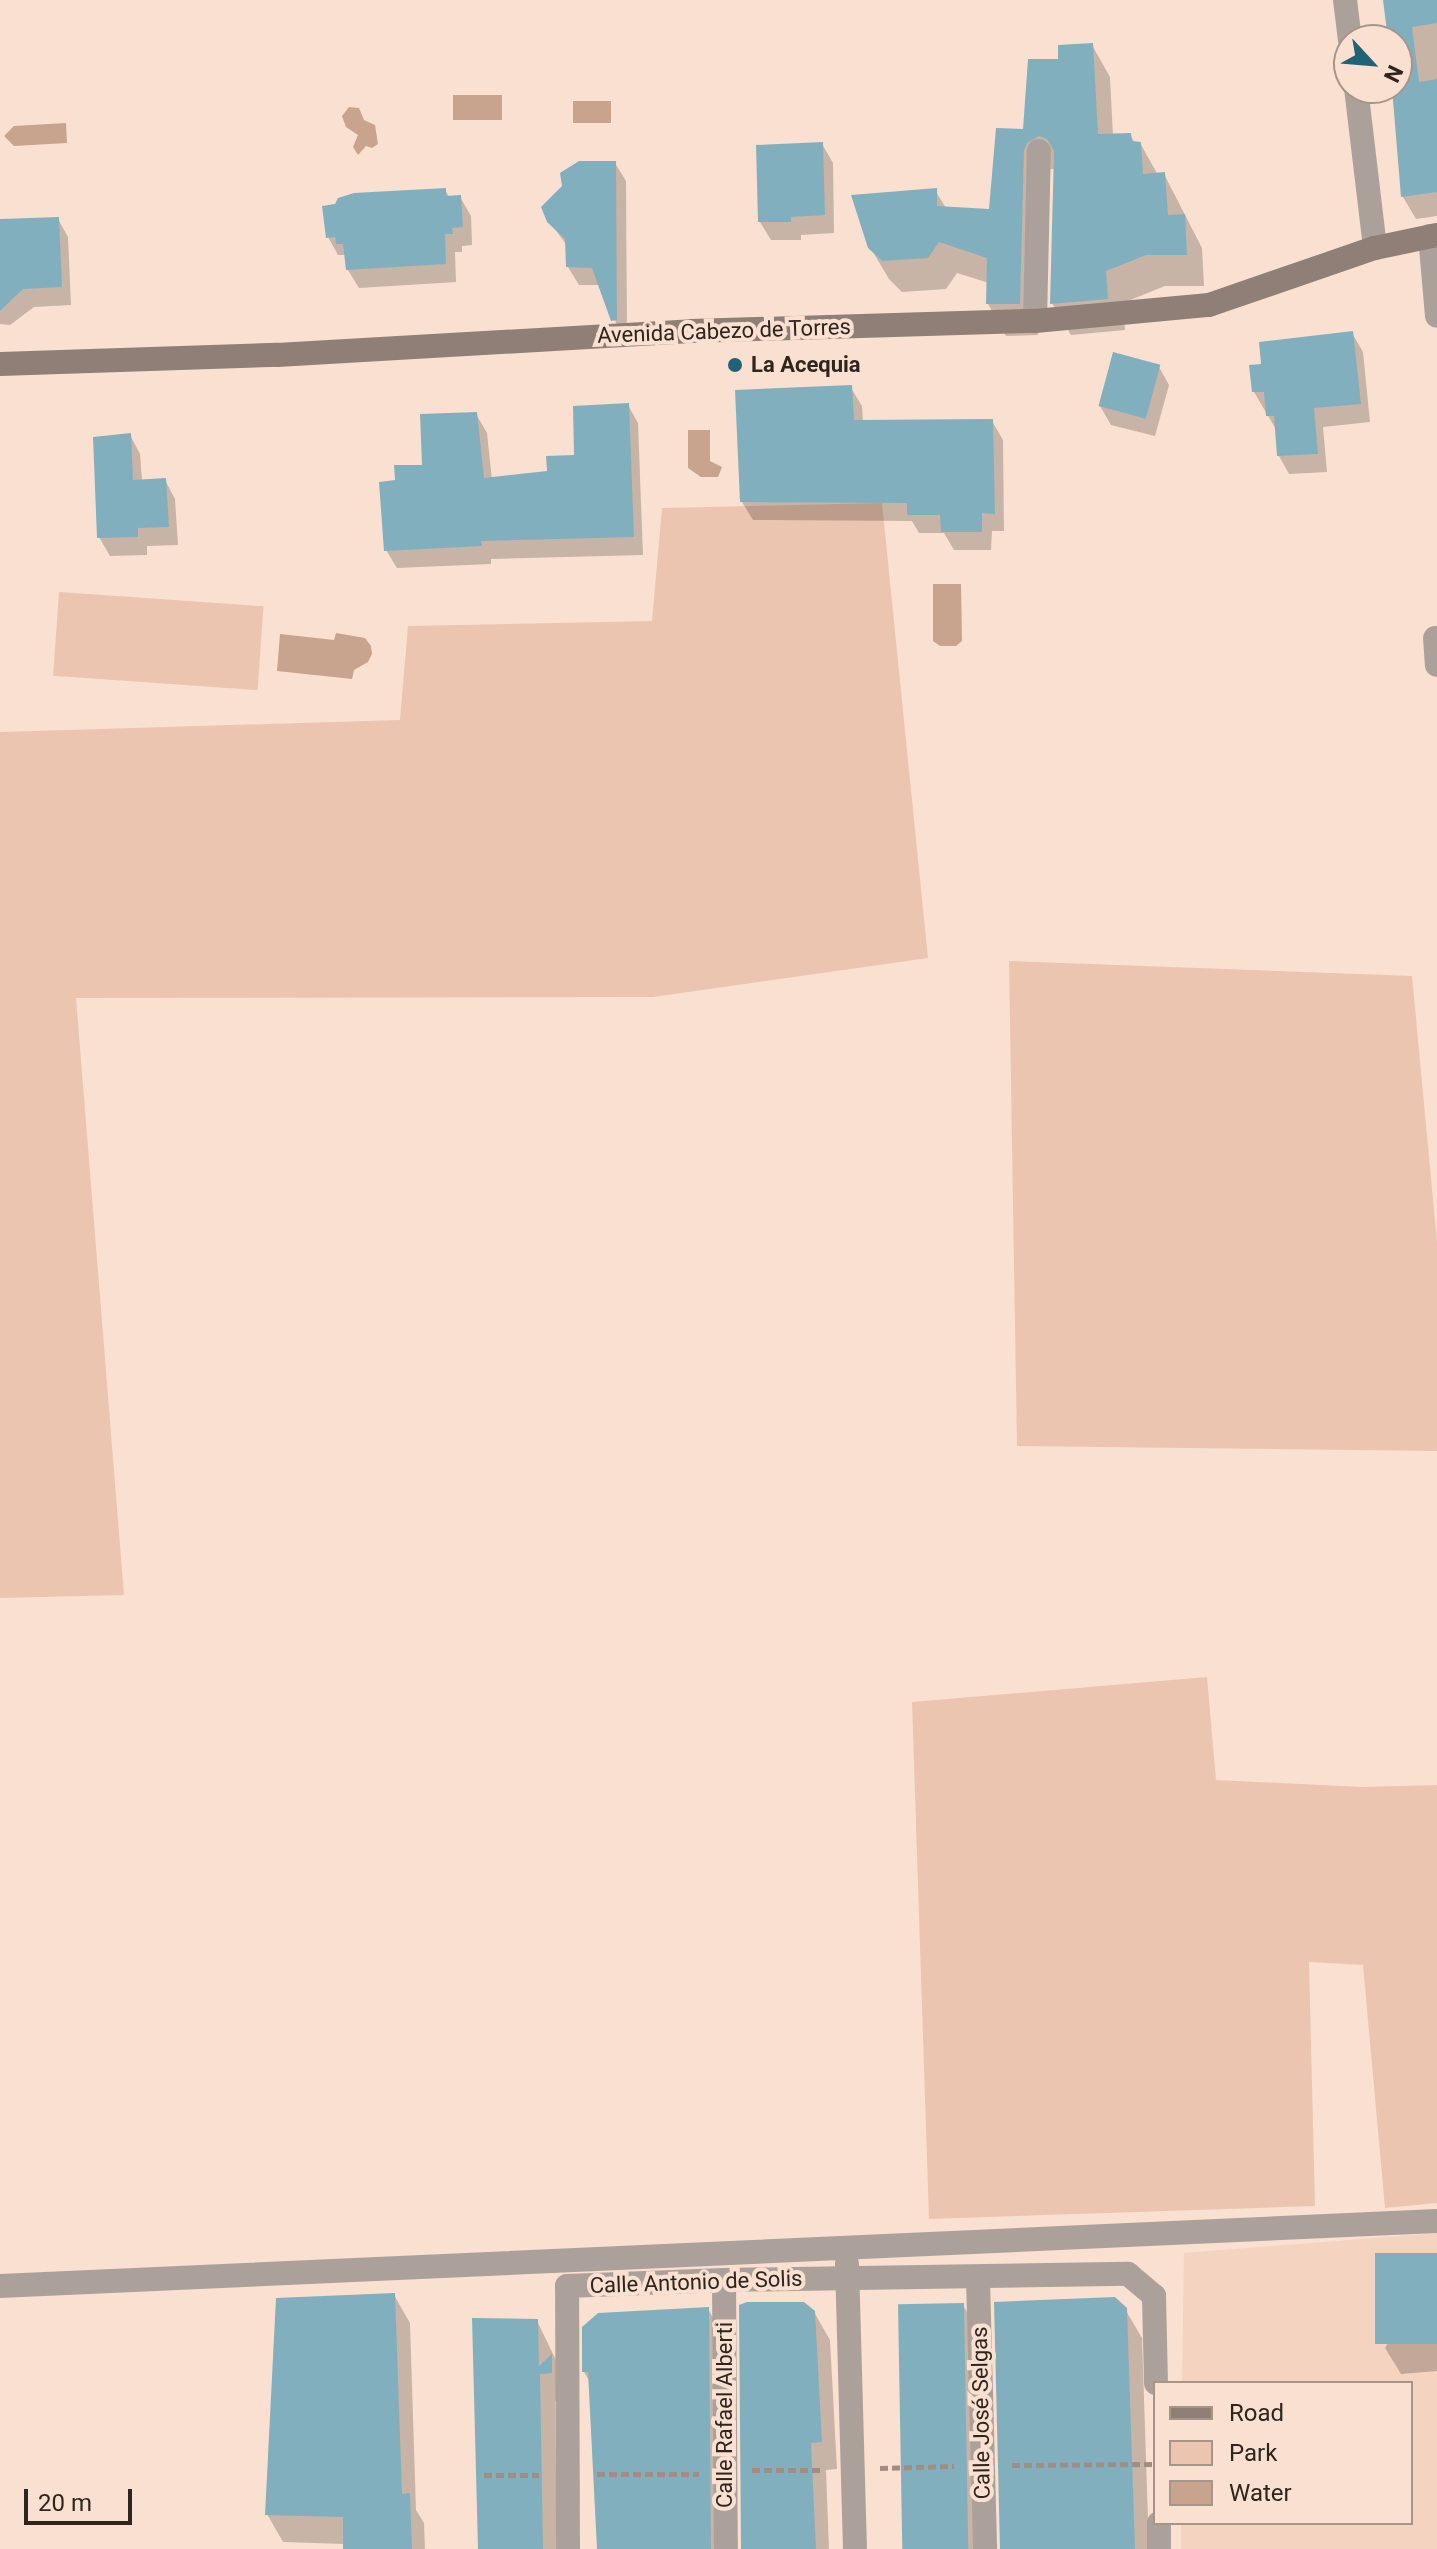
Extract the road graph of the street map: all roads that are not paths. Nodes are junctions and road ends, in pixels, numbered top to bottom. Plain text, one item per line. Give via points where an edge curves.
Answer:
1 (1345, 0) edge
2 (1348, 24) edge
3 (1358, 104) edge
4 (1039, 151) dead end
5 (1433, 236) edge
6 (1375, 248) junction
7 (1437, 316) edge
8 (1035, 321) junction
9 (0, 364) edge
10 (1435, 638) dead end
11 (1437, 665) edge
12 (1437, 2221) edge
13 (847, 2250) junction
14 (848, 2278) junction
15 (978, 2278) junction
16 (724, 2280) junction
17 (0, 2286) edge
18 (1156, 2381) edge
19 (1159, 2525) edge
20 (568, 2549) edge
21 (726, 2549) edge
22 (855, 2549) edge
23 (985, 2549) edge
24 (1159, 2549) edge

1 - 2 street
3 - 6 street
4 - 8 street
5 - 6 street, Avenida Cabezo de Torres
5 - 7 street
6 - 8 street, Avenida Cabezo de Torres via 1209,305
8 - 9 street, Avenida Cabezo de Torres via 691,331 277,355
10 - 11 street
12 - 13 street
13 - 14 street
13 - 17 street
14 - 15 street, Calle Antonio de Solis
14 - 16 street, Calle Antonio de Solis
14 - 22 street
15 - 18 street, Calle Antonio de Solis via 1128,2274 1154,2296
15 - 23 street, Calle José Selgas
16 - 20 street, Calle Antonio de Solis via 567,2286
16 - 21 street, Calle Rafael Alberti
19 - 24 street

